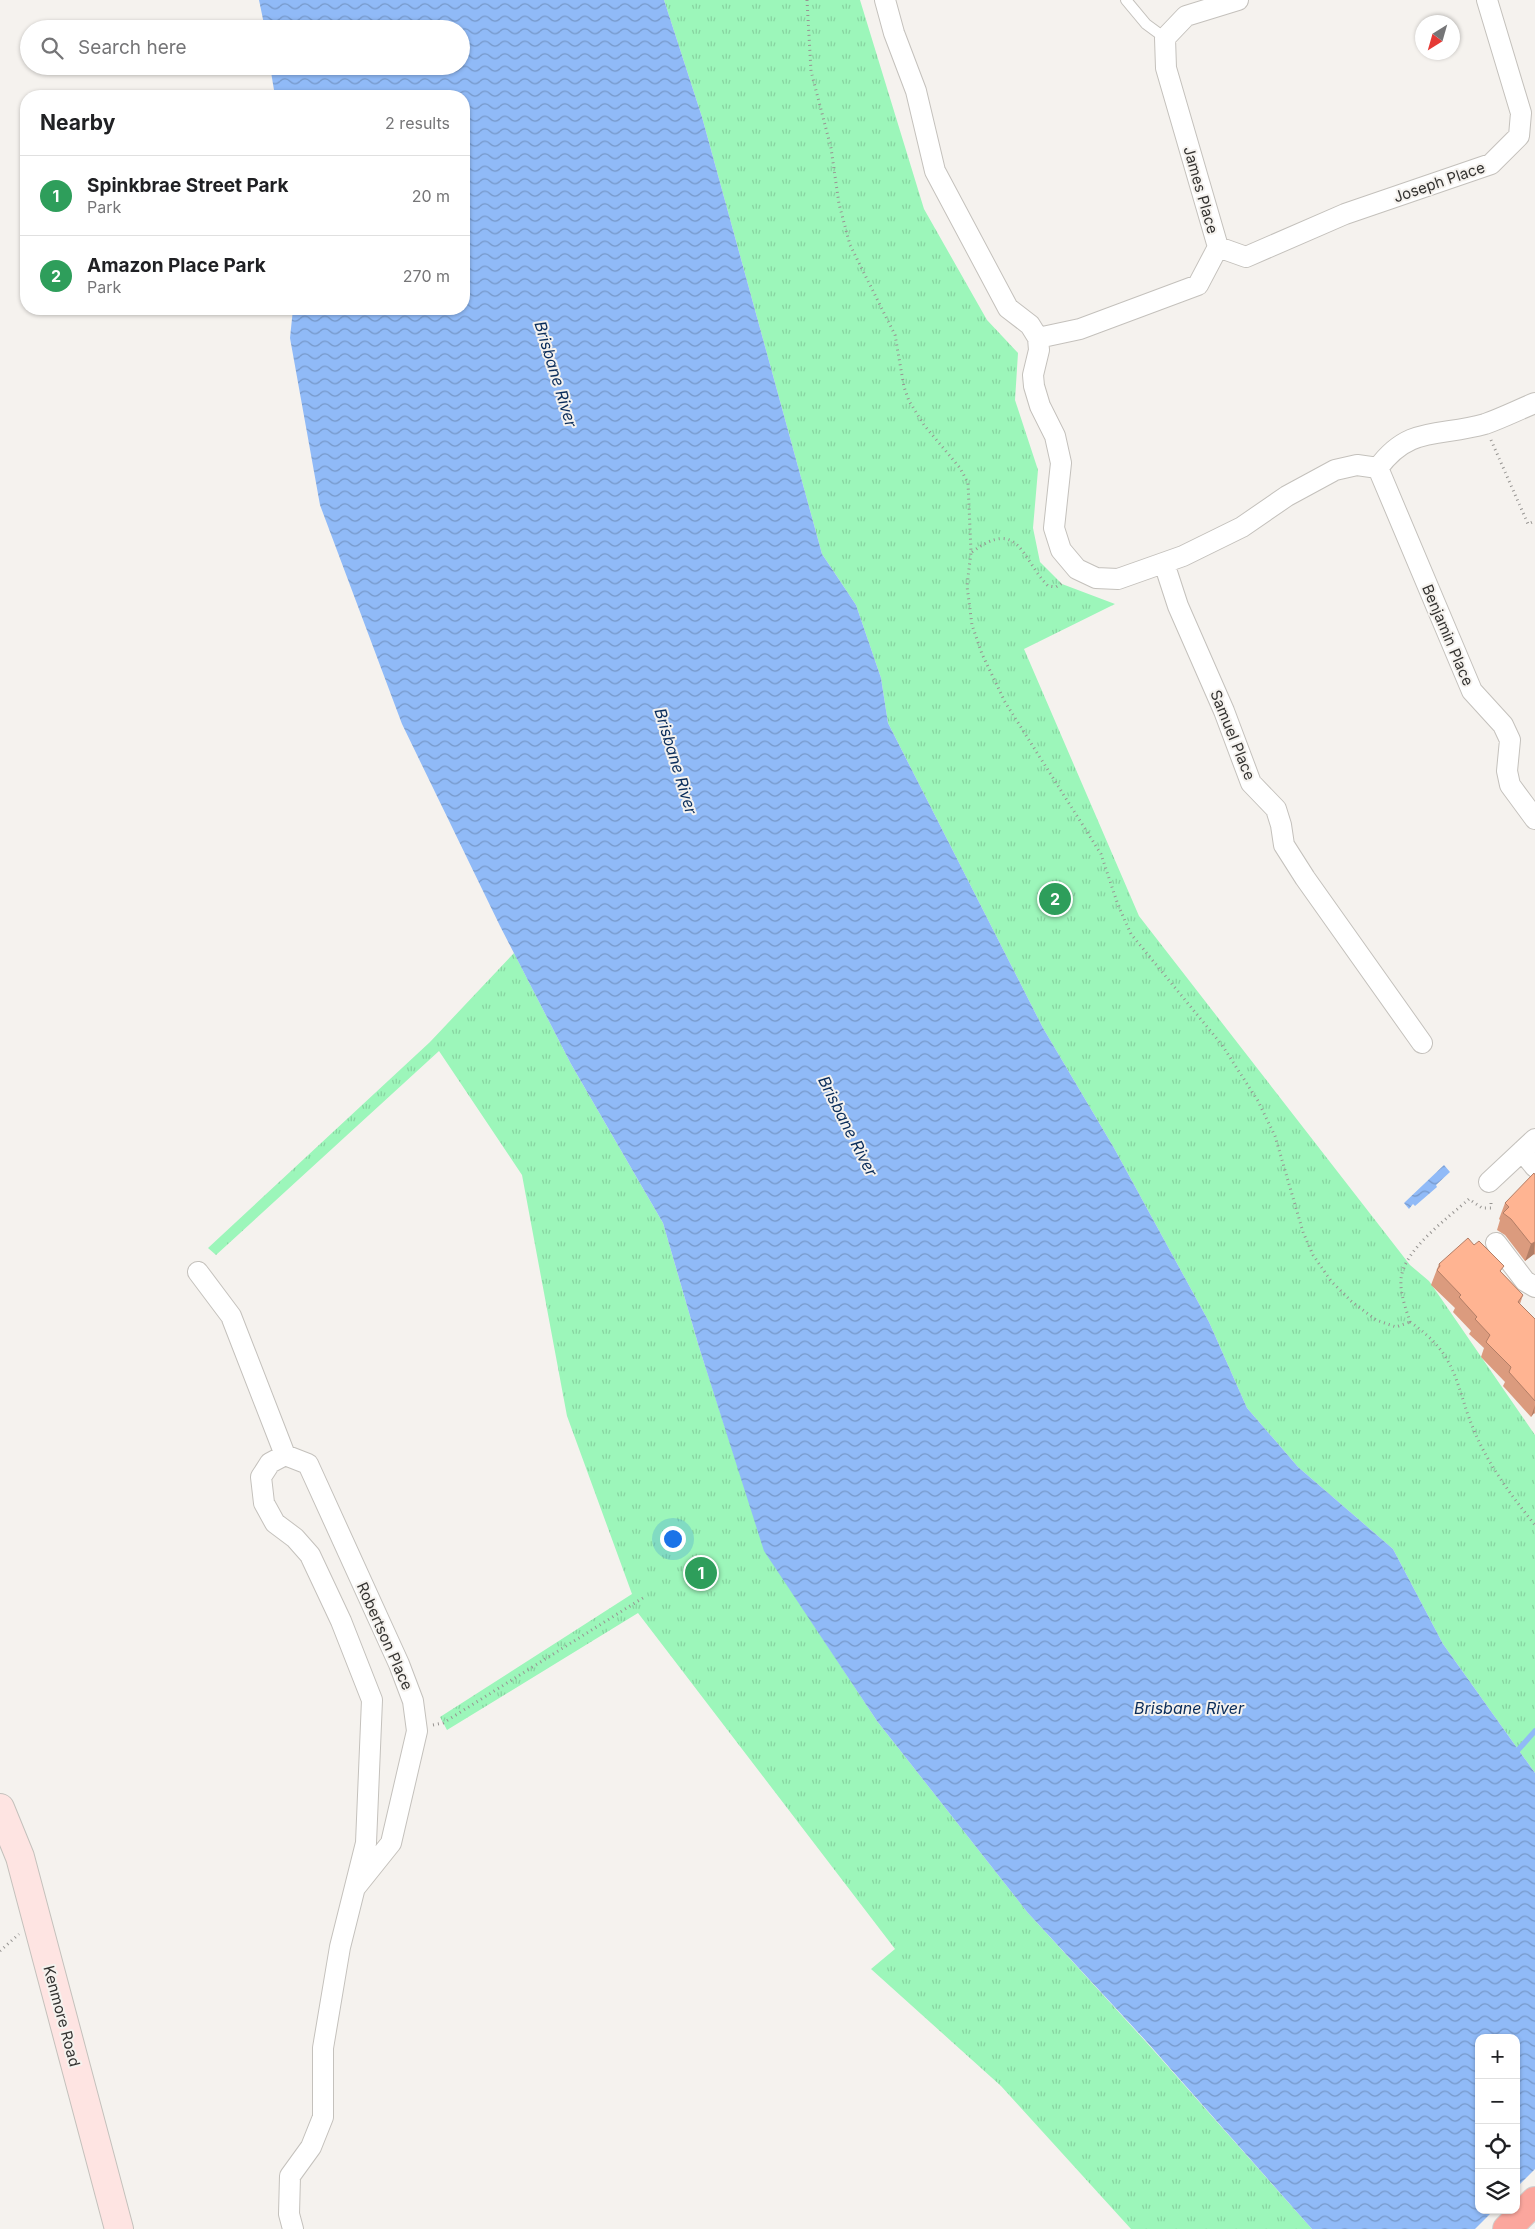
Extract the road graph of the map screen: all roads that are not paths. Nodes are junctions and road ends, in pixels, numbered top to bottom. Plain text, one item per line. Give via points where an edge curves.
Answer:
1 (885, 0) edge
2 (1126, 0) edge
3 (1238, 0) edge
4 (1487, 0) edge
5 (1164, 38) junction
6 (1218, 247) junction
7 (1038, 338) junction
8 (1535, 403) edge
9 (1378, 468) junction
10 (1164, 562) junction
11 (1535, 819) edge
12 (1422, 1043) dead end
13 (1528, 1145) edge
14 (1535, 1167) edge
15 (1489, 1182) road end
16 (1496, 1244) dead end
17 (198, 1272) dead end
18 (1535, 1287) edge
19 (285, 1455) junction
20 (0, 1808) edge
21 (355, 1888) junction
22 (1535, 2201) edge
23 (120, 2228) edge
24 (293, 2229) edge
25 (1507, 2229) edge

1 - 7 street via 916,91 935,171 1008,308 1030,325
2 - 5 lane via 1146,24
3 - 5 street via 1186,16
4 - 6 street, Joseph Place via 1521,113 1519,136 1492,164 1345,214 1246,256
5 - 6 street, James Place via 1166,68
6 - 7 street, James Place via 1198,285 1080,329
7 - 10 street via 1034,386 1055,436 1061,463 1054,528 1061,550 1077,569 1096,578 1118,579
8 - 9 street via 1484,424 1424,434 1390,451
9 - 10 street via 1357,465 1335,470 1286,496 1242,527
9 - 11 street, Benjamin Place via 1472,691 1504,725 1510,740 1510,785
10 - 12 street, Samuel Place via 1178,606 1251,783 1276,809 1284,845
13 - 14 street
13 - 15 street
16 - 18 street via 1526,1281
17 - 19 street via 231,1316
19 - 21 street, Robertson Place via 270,1463 262,1477 264,1503 275,1523 310,1555 341,1620 372,1700 366,1843
19 - 21 street, Robertson Place via 308,1464 413,1701 417,1731 391,1843
20 - 23 street, Kenmore Road via 20,1857
21 - 24 street, Robertson Place via 340,1948 323,2048 323,2117 310,2146 290,2176 289,2214
22 - 25 highway

